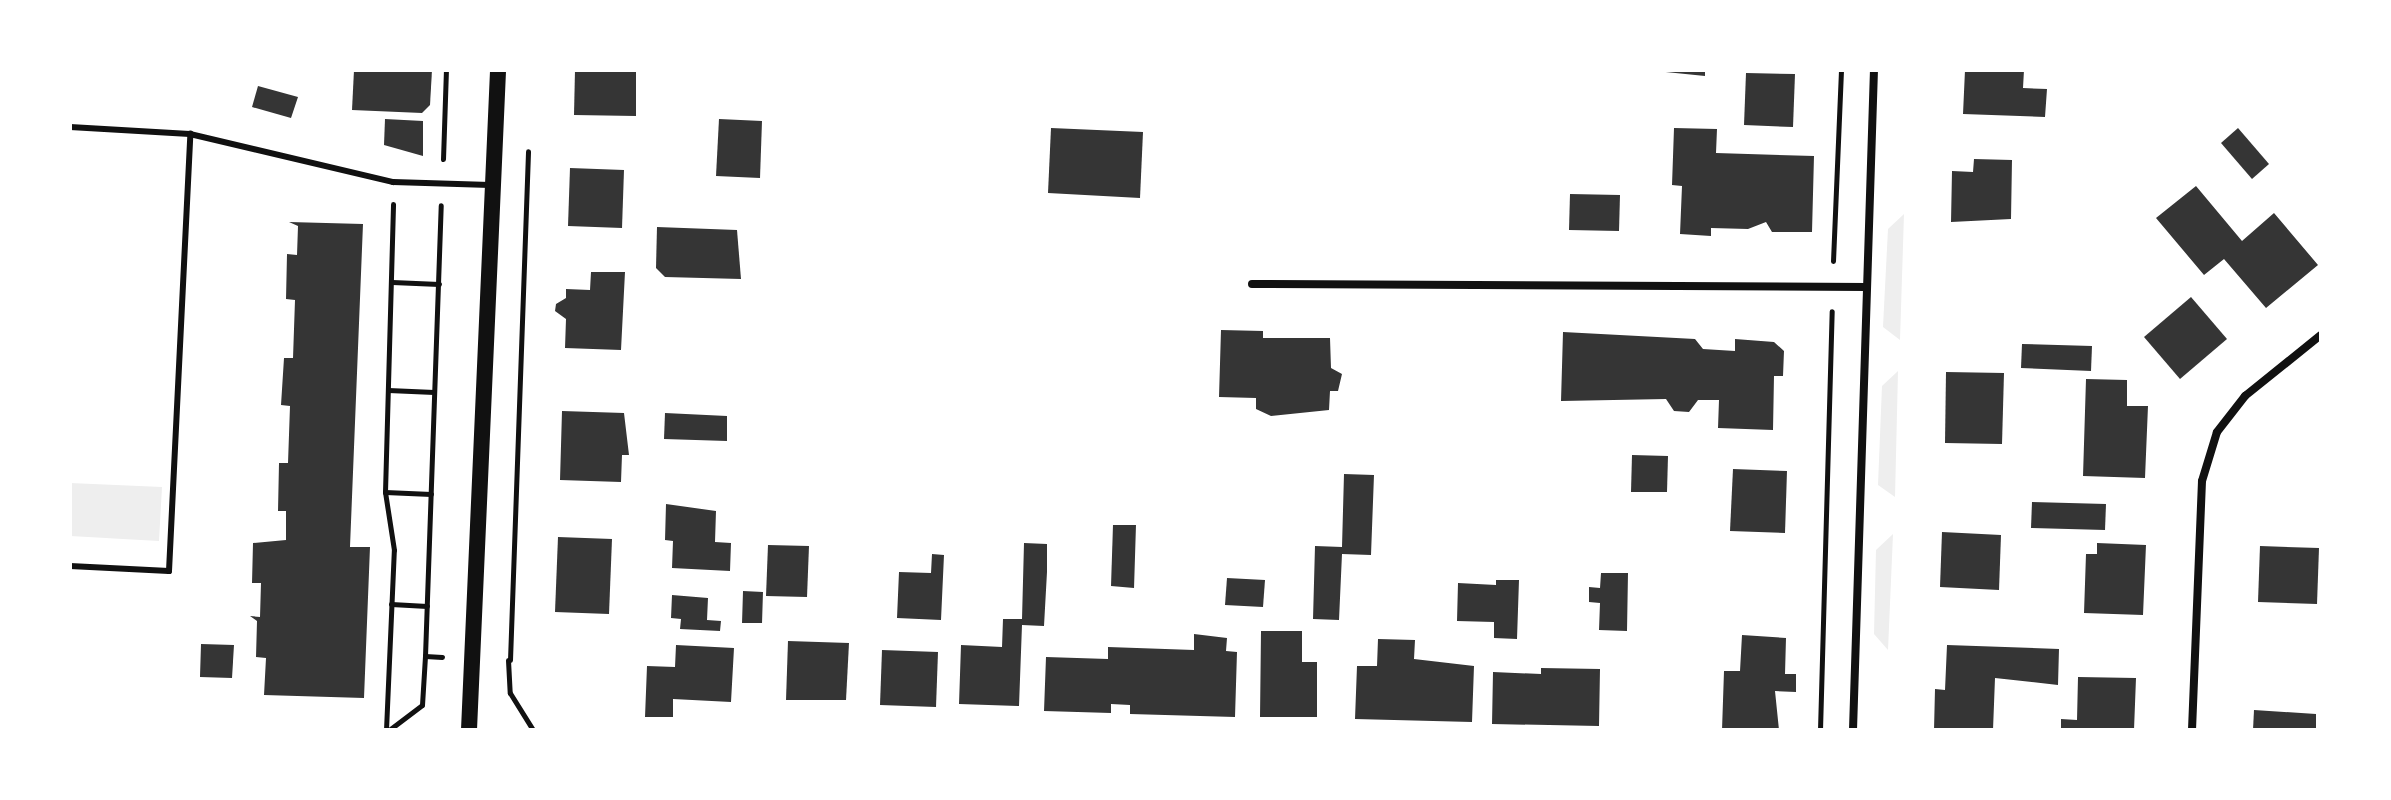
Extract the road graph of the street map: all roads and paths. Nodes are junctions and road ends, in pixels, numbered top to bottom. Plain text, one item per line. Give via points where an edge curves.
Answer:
1 (446, 70) edge
2 (498, 70) edge
3 (1841, 70) edge
4 (1874, 70) edge
5 (70, 127) edge
6 (190, 134) junction
7 (528, 134) dead end
8 (393, 182) junction
9 (442, 184) junction
10 (494, 185) junction
11 (391, 282) junction
12 (439, 284) junction
13 (1252, 284) dead end
14 (1832, 287) junction
15 (1867, 287) junction
16 (2321, 335) edge
17 (388, 390) junction
18 (434, 392) junction
19 (385, 492) junction
20 (431, 494) junction
21 (70, 566) edge
22 (391, 604) junction
23 (427, 606) junction
24 (425, 656) dead end
25 (510, 660) dead end
26 (386, 730) edge
27 (469, 730) edge
28 (1820, 730) edge
29 (1853, 730) edge
30 (2192, 730) edge

1 - 9 path
2 - 10 main road
3 - 14 path
4 - 15 street
5 - 6 lane
6 - 8 lane
6 - 21 lane via 169,571
7 - 25 path
8 - 9 lane
8 - 11 path
9 - 10 lane
9 - 12 path
10 - 27 main road
11 - 12 path
11 - 17 path
12 - 18 path
13 - 14 street
14 - 15 street
14 - 28 path
15 - 29 street
16 - 30 street via 2245,396 2217,432 2202,481
17 - 18 path
17 - 19 path
18 - 20 path
19 - 20 path
19 - 22 path via 394,550
20 - 23 path
22 - 23 path
22 - 26 path
23 - 24 path

